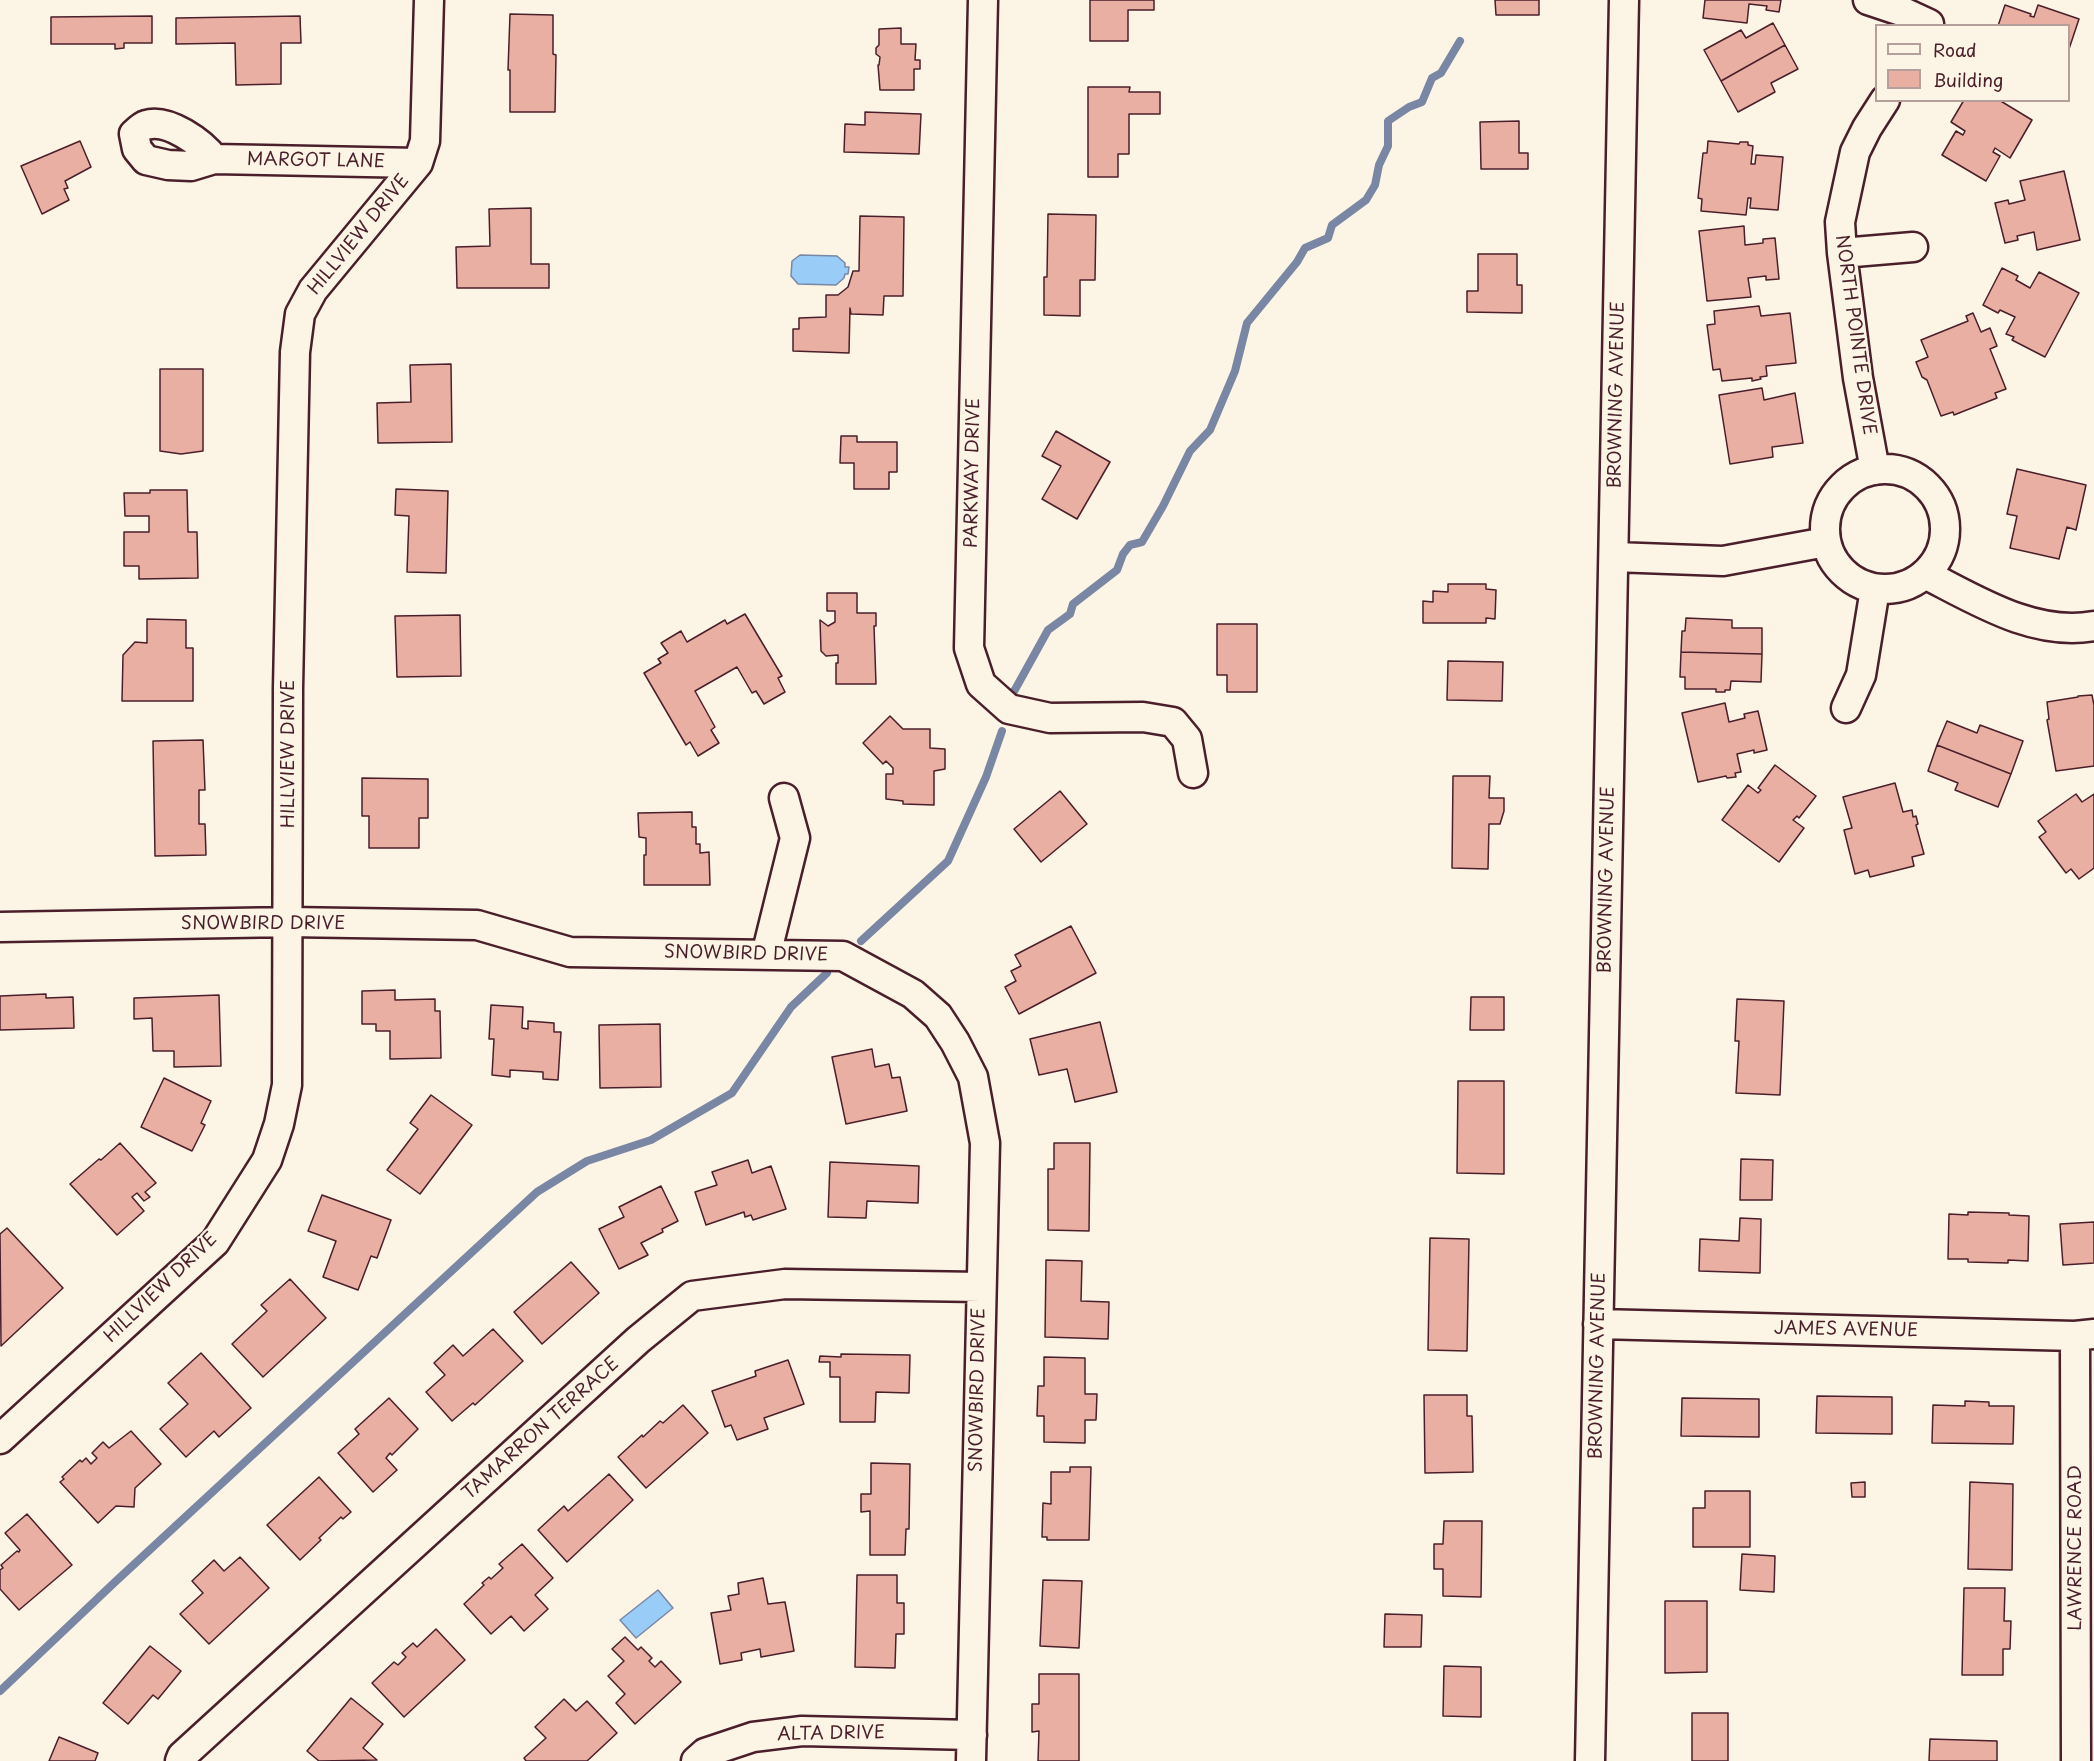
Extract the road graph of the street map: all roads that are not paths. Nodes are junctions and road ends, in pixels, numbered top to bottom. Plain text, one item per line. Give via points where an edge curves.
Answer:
1 (429, 0) edge
2 (984, 0) edge
3 (1624, 0) edge
4 (1868, 0) edge
5 (1930, 16) edge
6 (1884, 102) edge
7 (214, 159) dead end
8 (418, 163) junction
9 (1913, 247) dead end
10 (1842, 253) junction
11 (1875, 470) junction
12 (1826, 542) junction
13 (1614, 557) junction
14 (1925, 574) junction
15 (1875, 589) junction
16 (2094, 626) edge
17 (1846, 708) dead end
18 (1193, 773) dead end
19 (784, 798) dead end
20 (289, 922) junction
21 (0, 927) edge
22 (766, 954) junction
23 (981, 1287) junction
24 (1598, 1324) junction
25 (2085, 1335) edge
26 (0, 1439) edge
27 (971, 1748) edge
28 (2082, 1752) edge
29 (180, 1761) edge
30 (696, 1761) edge
31 (1590, 1761) edge

1 - 8 street, HILLVIEW DRIVE via 425,141
2 - 18 street, PARKWAY DRIVE via 969,648 981,684 1009,709 1050,718 1143,717 1173,722 1187,739
3 - 13 street, BROWNING AVENUE
4 - 5 street
6 - 10 street, NORTH POINTE DRIVE via 1855,152 1840,222
7 - 8 street, MARGOT LANE
8 - 20 street, HILLVIEW DRIVE via 312,290 300,314 295,352 291,506
9 - 10 street
10 - 11 street, NORTH POINTE DRIVE
11 - 12 street via 1856,476 1835,496 1825,523
11 - 14 street via 1913,476 1928,487 1939,503 1945,522 1944,541
12 - 13 street via 1723,561
12 - 15 street via 1843,573
13 - 24 street, BROWNING AVENUE
14 - 15 street via 1910,584
14 - 16 street via 2029,622 2080,629
15 - 17 street via 1861,675
19 - 22 street via 795,838
20 - 21 street, SNOWBIRD DRIVE
20 - 22 street, SNOWBIRD DRIVE via 477,925 570,952
20 - 26 street, HILLVIEW DRIVE via 287,1085 267,1160 215,1242
22 - 23 street, SNOWBIRD DRIVE via 843,956 914,994 938,1016 955,1042 973,1077 985,1143
23 - 27 street, SNOWBIRD DRIVE
23 - 29 street, TAMARRON TERRACE via 785,1284 692,1296 638,1340
24 - 25 street, JAMES AVENUE
24 - 31 street, BROWNING AVENUE
25 - 28 street, LAWRENCE ROAD
27 - 30 street, ALTA DRIVE via 802,1731 753,1737 705,1753

